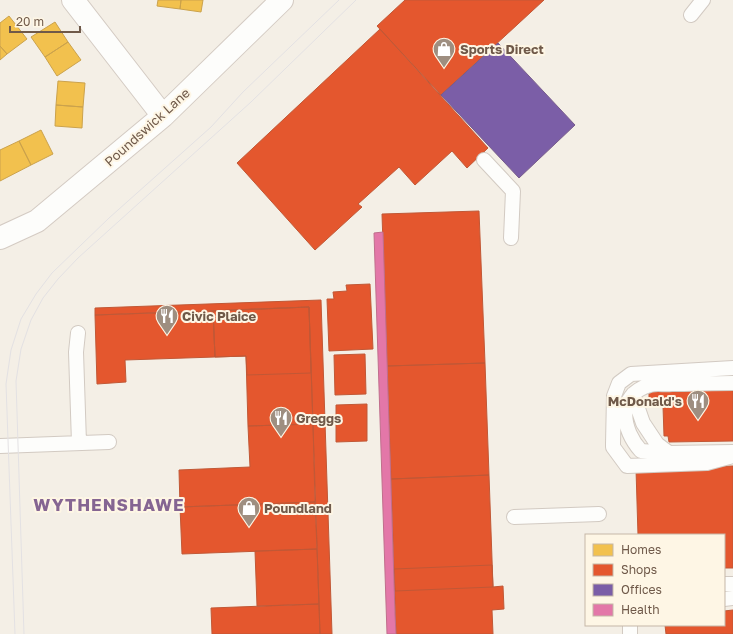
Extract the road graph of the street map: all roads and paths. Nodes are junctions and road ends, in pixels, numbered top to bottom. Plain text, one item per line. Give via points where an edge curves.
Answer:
1 (72, 0) edge
2 (282, 0) edge
3 (703, 0) edge
4 (691, 15) dead end
5 (163, 116) junction
6 (484, 160) dead end
7 (0, 238) edge
8 (511, 238) dead end
9 (78, 333) dead end
10 (733, 368) edge
11 (733, 383) edge
12 (633, 394) junction
13 (109, 442) dead end
14 (79, 443) junction
15 (0, 446) edge
16 (733, 452) edge
17 (669, 453) junction
18 (733, 456) edge
19 (599, 514) dead end
20 (514, 517) dead end

1 - 5 street
2 - 5 street, Poundswick Lane
3 - 4 lane
5 - 7 street, Poundswick Lane via 37,221
6 - 8 lane via 513,191
9 - 14 lane
10 - 18 lane via 632,374 619,383 614,396 613,447 628,466 707,463
11 - 12 lane via 650,385
12 - 17 lane via 643,423 657,444
12 - 17 lane via 624,412 626,429 632,441 641,451
13 - 14 lane
14 - 15 lane
16 - 17 lane
19 - 20 lane

